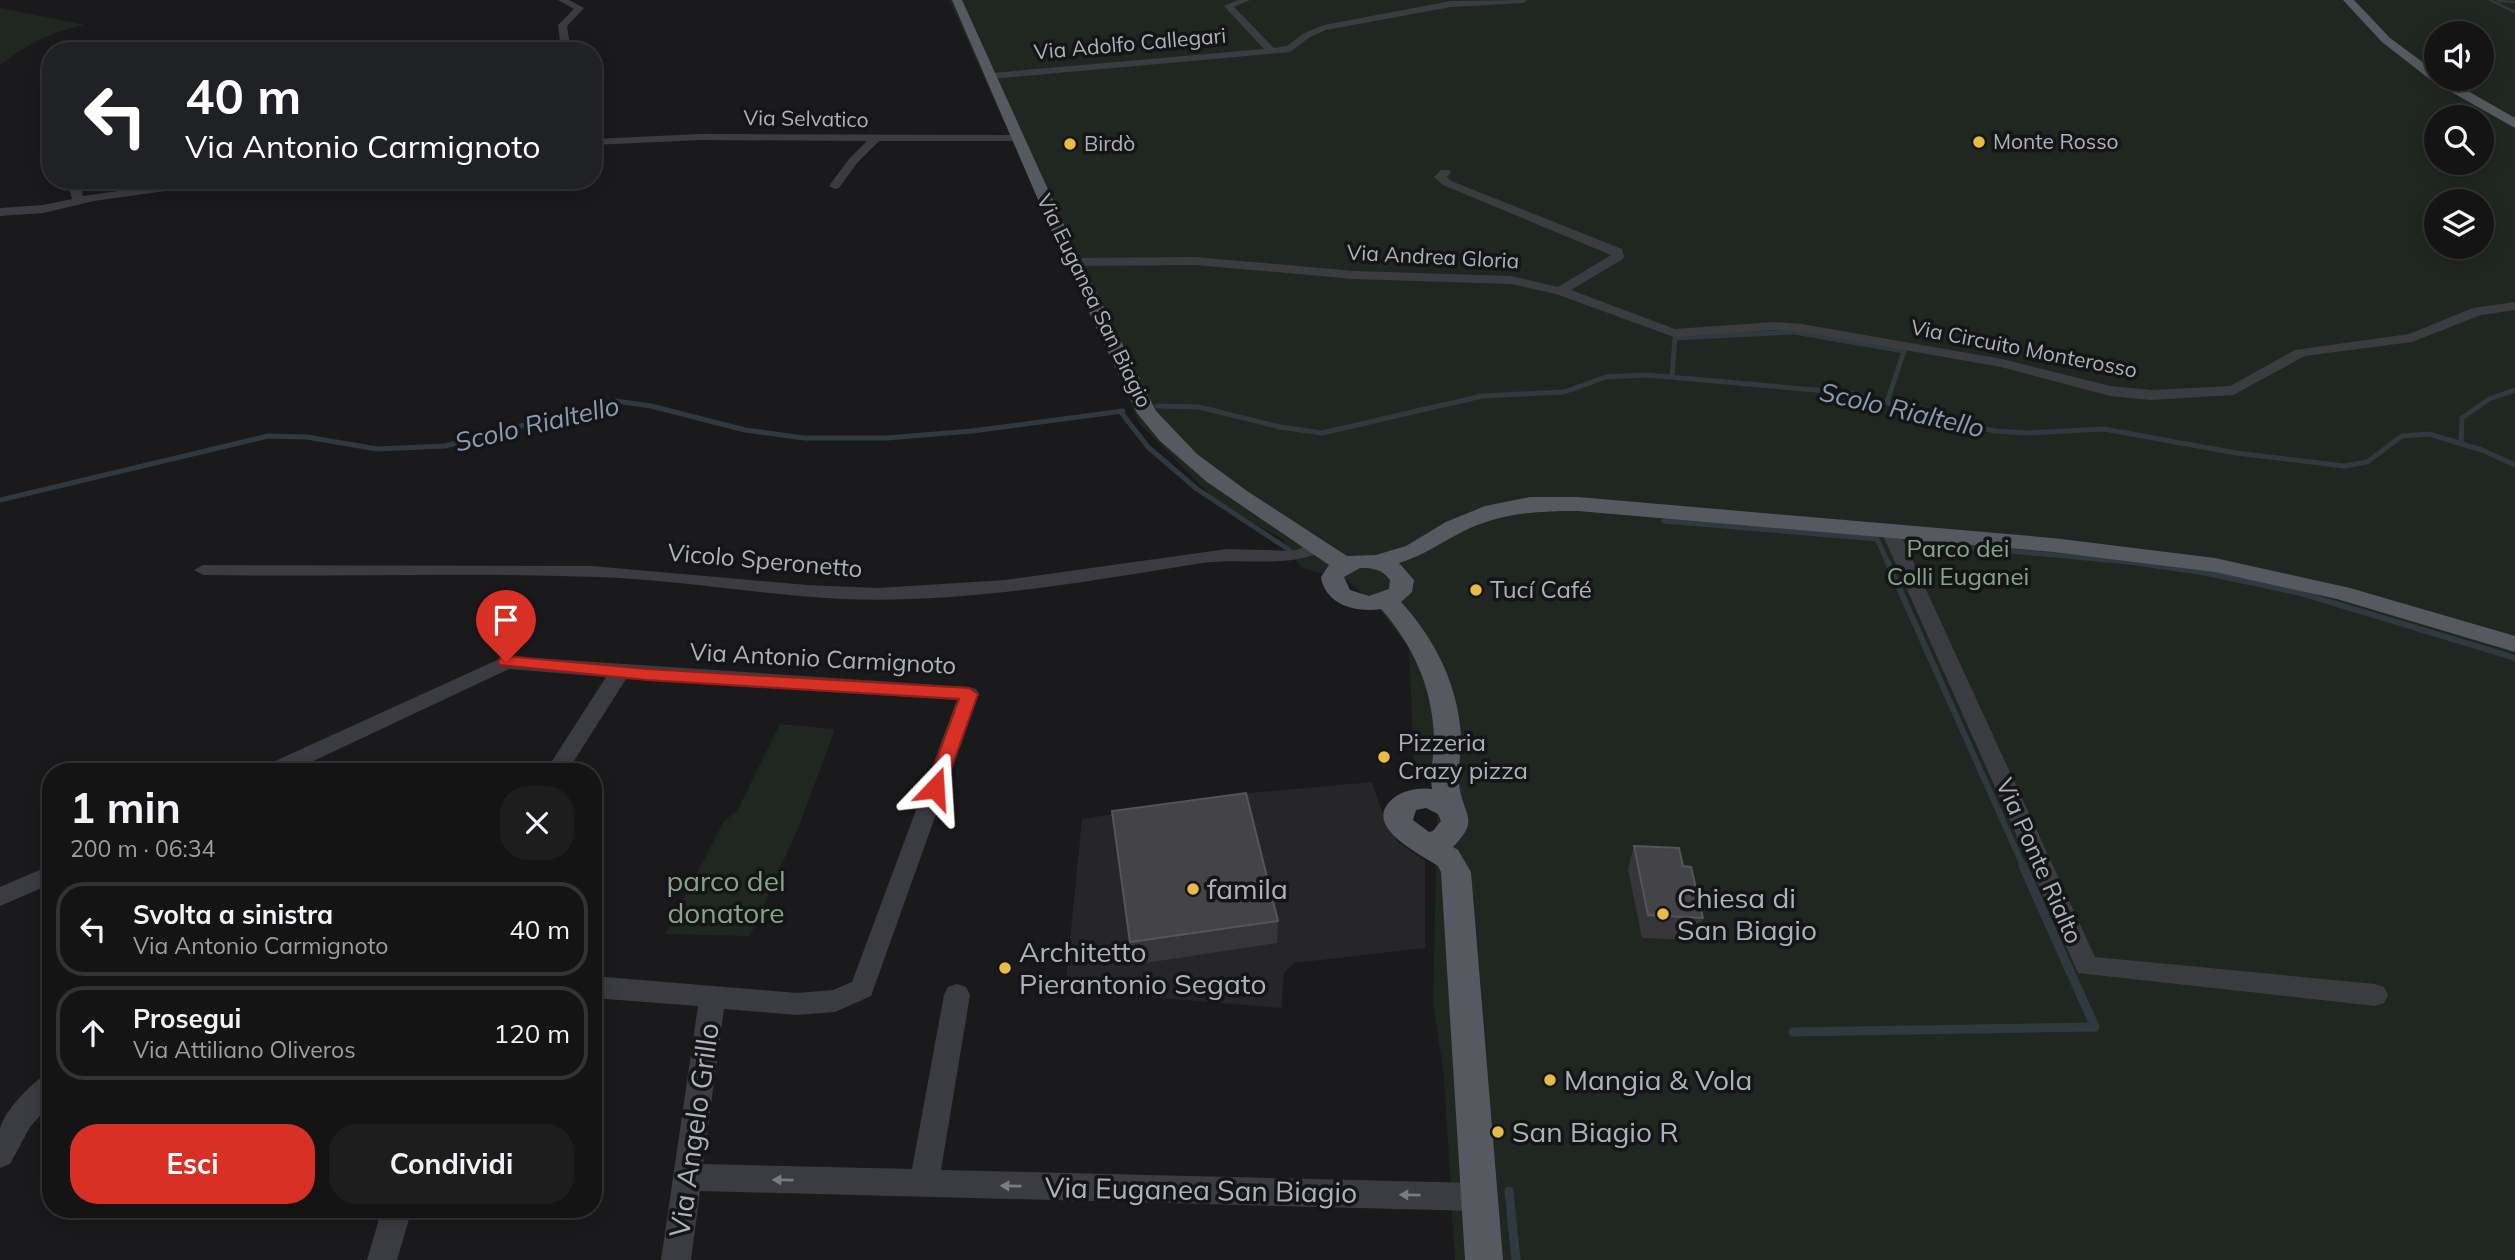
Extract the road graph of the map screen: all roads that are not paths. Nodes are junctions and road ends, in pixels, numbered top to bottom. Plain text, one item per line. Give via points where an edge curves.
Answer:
1 (562, 0) edge
2 (957, 0) edge
3 (1246, 0) edge
4 (1523, 0) edge
5 (2348, 0) edge
6 (565, 42) edge
7 (1272, 51) junction
8 (2424, 68) edge
9 (991, 76) junction
10 (2459, 91) edge
11 (2515, 124) edge
12 (1018, 138) junction
13 (875, 139) junction
14 (602, 142) edge
15 (1445, 172) dead end
16 (835, 186) dead end
17 (75, 189) edge
18 (160, 189) edge
19 (78, 201) junction
20 (0, 212) edge
21 (1073, 262) junction
22 (1560, 290) junction
23 (2515, 306) edge
24 (1890, 531) junction
25 (1318, 547) junction
26 (1414, 551) junction
27 (1376, 562) junction
28 (1343, 564) junction
29 (203, 570) dead end
30 (1399, 574) junction
31 (1387, 601) junction
32 (2515, 644) edge
33 (620, 672) junction
34 (289, 763) edge
35 (562, 763) edge
36 (42, 878) edge
37 (0, 897) edge
38 (602, 989) edge
39 (957, 995) dead end
40 (2375, 995) dead end
41 (712, 999) junction
42 (42, 1094) edge
43 (0, 1155) edge
44 (688, 1177) junction
45 (924, 1184) junction
46 (1478, 1197) junction
47 (394, 1218) edge
48 (382, 1260) edge
49 (676, 1260) edge
50 (1483, 1260) edge

1 - 6 street via 580,8 562,25
2 - 9 main road, Via Euganea San Biagio
3 - 7 street, Via Adolfo Callegari via 1228,6
4 - 7 street, Via Adolfo Callegari via 1451,4 1324,28 1290,49
5 - 8 main road via 2386,40
7 - 9 street, Via Adolfo Callegari
9 - 12 main road, Via Euganea San Biagio
10 - 11 main road
12 - 13 street, Via Selvatico
12 - 21 main road, Via Euganea San Biagio
13 - 14 street, Via Selvatico via 700,137
13 - 16 street
15 - 22 street, Via Andrea Gloria via 1440,177 1447,183 1617,252 1610,262
17 - 19 street
18 - 19 street
19 - 20 street
21 - 22 street, Via Andrea Gloria via 1195,261 1354,275 1511,280
21 - 25 main road, Via Euganea San Biagio via 1143,405 1163,434 1206,472
22 - 23 street, Via Circuito Monterosso via 1674,333 1802,328 2002,363 2110,391 2151,395 2233,390 2313,349 2412,338 2478,311
24 - 26 main road via 1530,504 1477,517
24 - 32 main road via 2130,553 2246,570 2343,593
24 - 40 street, Via Ponte Rialto via 2087,965
25 - 28 main road, Via Euganea San Biagio
25 - 29 street, Vicolo Speronetto via 1290,558 1217,555 1096,576 876,594 595,571
26 - 27 main road
26 - 30 main road
27 - 28 main road
27 - 30 main road
28 - 31 main road via 1331,578 1340,596 1357,603
30 - 31 main road via 1403,586
31 - 46 main road via 1416,633 1438,679 1447,731 1441,820 1456,872
33 - 34 street via 506,662
33 - 35 street
33 - 41 street, Via Antonio Carmignoto via 969,694 862,989 835,1001 797,1004
36 - 37 street
38 - 41 street
39 - 45 street
41 - 44 street, Via Angelo Grillo
42 - 43 street via 20,1118
45 -> 44 street, Via Euganea San Biagio
44 - 49 street, Via Angelo Grillo
46 -> 45 street, Via Euganea San Biagio
46 - 50 main road
47 - 48 street

